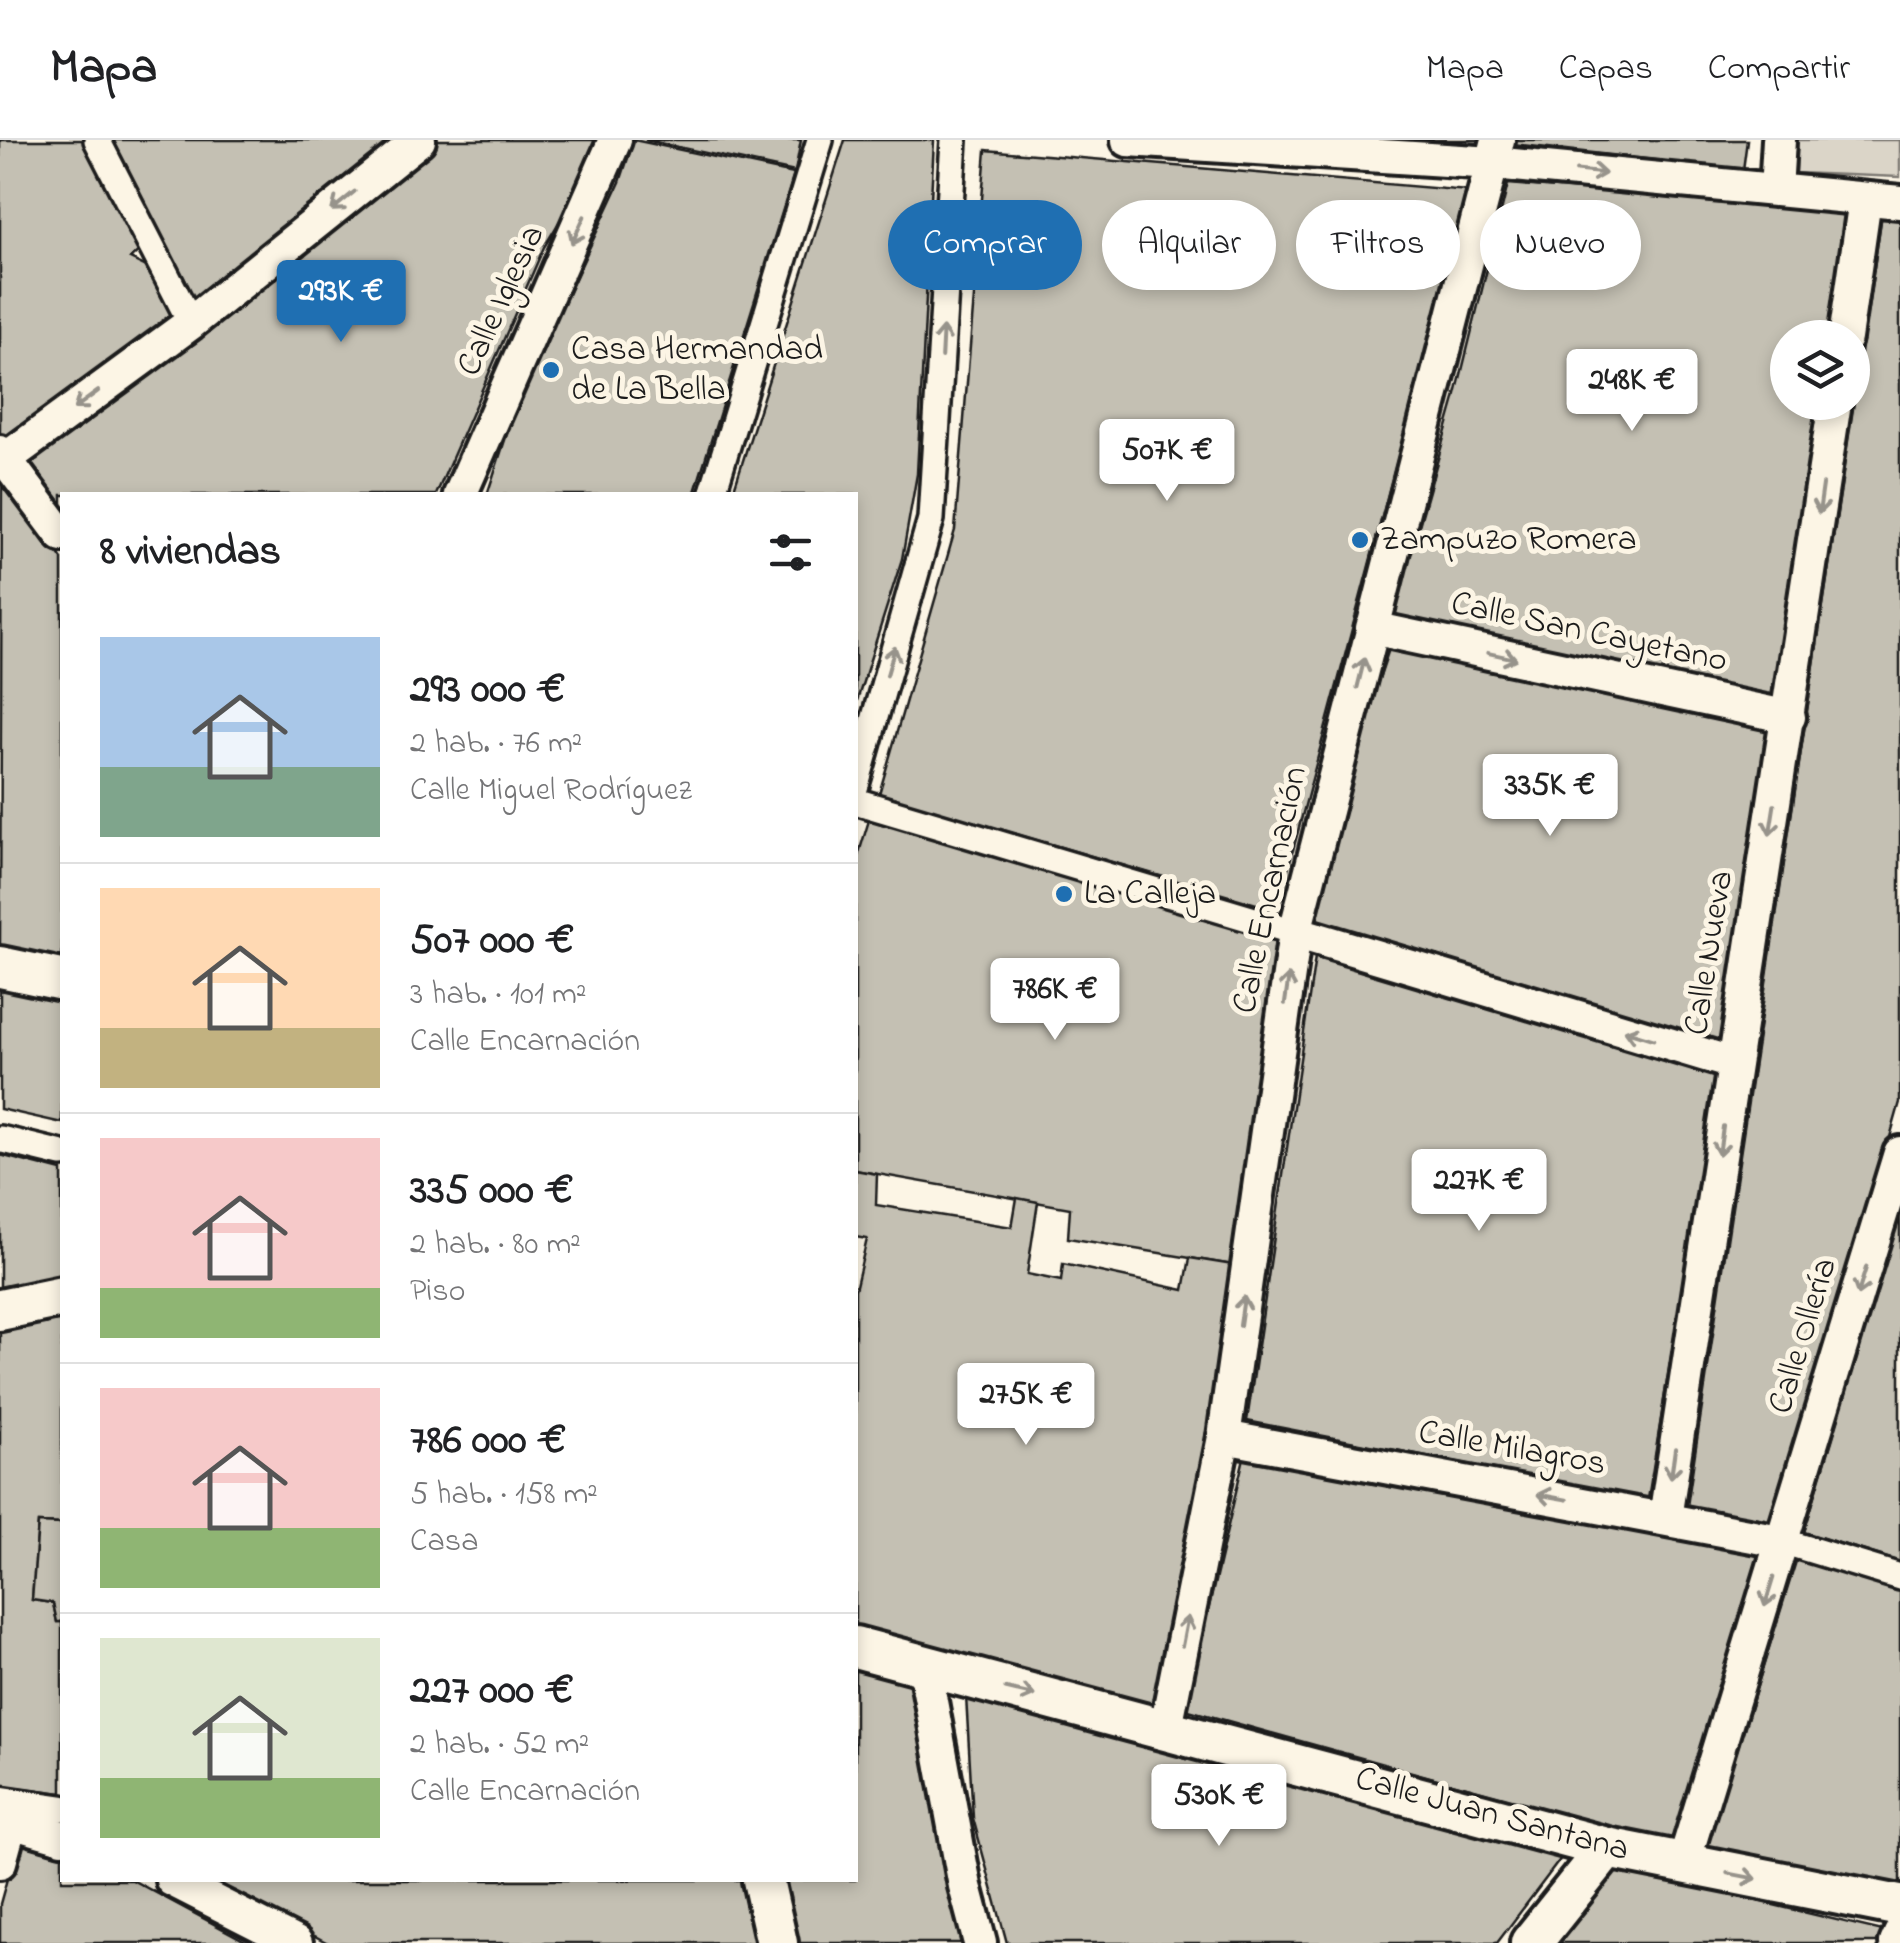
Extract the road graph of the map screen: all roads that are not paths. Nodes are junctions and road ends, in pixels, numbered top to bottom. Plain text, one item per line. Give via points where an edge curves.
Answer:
1 (98, 140) edge
2 (419, 140) edge
3 (615, 140) edge
4 (820, 140) edge
5 (954, 140) edge
6 (1128, 140) edge
7 (1779, 140) edge
8 (1496, 152) edge
9 (1776, 190) junction
10 (1865, 199) junction
11 (1900, 202) edge
12 (1847, 320) edge
13 (191, 323) junction
14 (1832, 420) edge
15 (2, 458) edge
16 (461, 492) edge
17 (713, 492) edge
18 (60, 532) edge
19 (1372, 628) junction
20 (1789, 718) junction
21 (858, 777) edge
22 (858, 802) edge
23 (1295, 932) junction
24 (0, 967) edge
25 (60, 980) edge
26 (1732, 1062) junction
27 (0, 1139) edge
28 (60, 1154) edge
29 (1900, 1154) edge
30 (60, 1297) edge
31 (0, 1310) edge
32 (1224, 1437) junction
33 (1665, 1518) junction
34 (1785, 1542) junction
35 (1900, 1577) edge
36 (858, 1648) edge
37 (925, 1669) junction
38 (1166, 1727) junction
39 (60, 1808) edge
40 (7, 1810) edge
41 (60, 1836) edge
42 (1607, 1848) junction
43 (0, 1862) edge
44 (1683, 1864) junction
45 (176, 1882) edge
46 (763, 1882) edge
47 (1900, 1906) edge
48 (1900, 1934) edge
49 (296, 1943) edge
50 (777, 1943) edge
51 (980, 1943) edge
52 (1531, 1943) edge
53 (1896, 1943) edge

1 - 13 street
2 -> 13 street
3 -> 16 street, Calle Iglesia
4 - 17 street
21 -> 5 street via 931,519
6 - 8 street
7 - 9 street
8 -> 9 street
8 - 19 street, Calle Encarnación
9 - 10 street
10 - 11 street
10 - 12 street
13 -> 15 street
14 -> 20 street, Calle Nueva
15 - 18 street
19 -> 20 street, Calle San Cayetano
23 -> 19 street, Calle Encarnación
20 -> 26 street, Calle Nueva
22 - 23 street
26 -> 23 street
32 -> 23 street, Calle Encarnación
24 - 25 street
26 -> 33 street, Calle Nueva
27 - 28 street
29 -> 34 street, Calle Ollería
30 - 31 street
33 -> 32 street, Calle Milagros
38 -> 32 street, Calle Encarnación
33 - 34 street, Calle Milagros
34 - 35 street
34 -> 44 street, Calle Ollería
36 - 37 street, Calle Juan Santana
37 -> 38 street, Calle Juan Santana
37 - 51 street
38 - 42 street, Calle Juan Santana
39 - 40 street
40 - 41 street
40 - 43 street
42 - 44 street, Calle Juan Santana
42 - 52 street
44 -> 47 street, Calle Juan Santana
45 - 49 street
46 - 50 street
48 - 53 street

